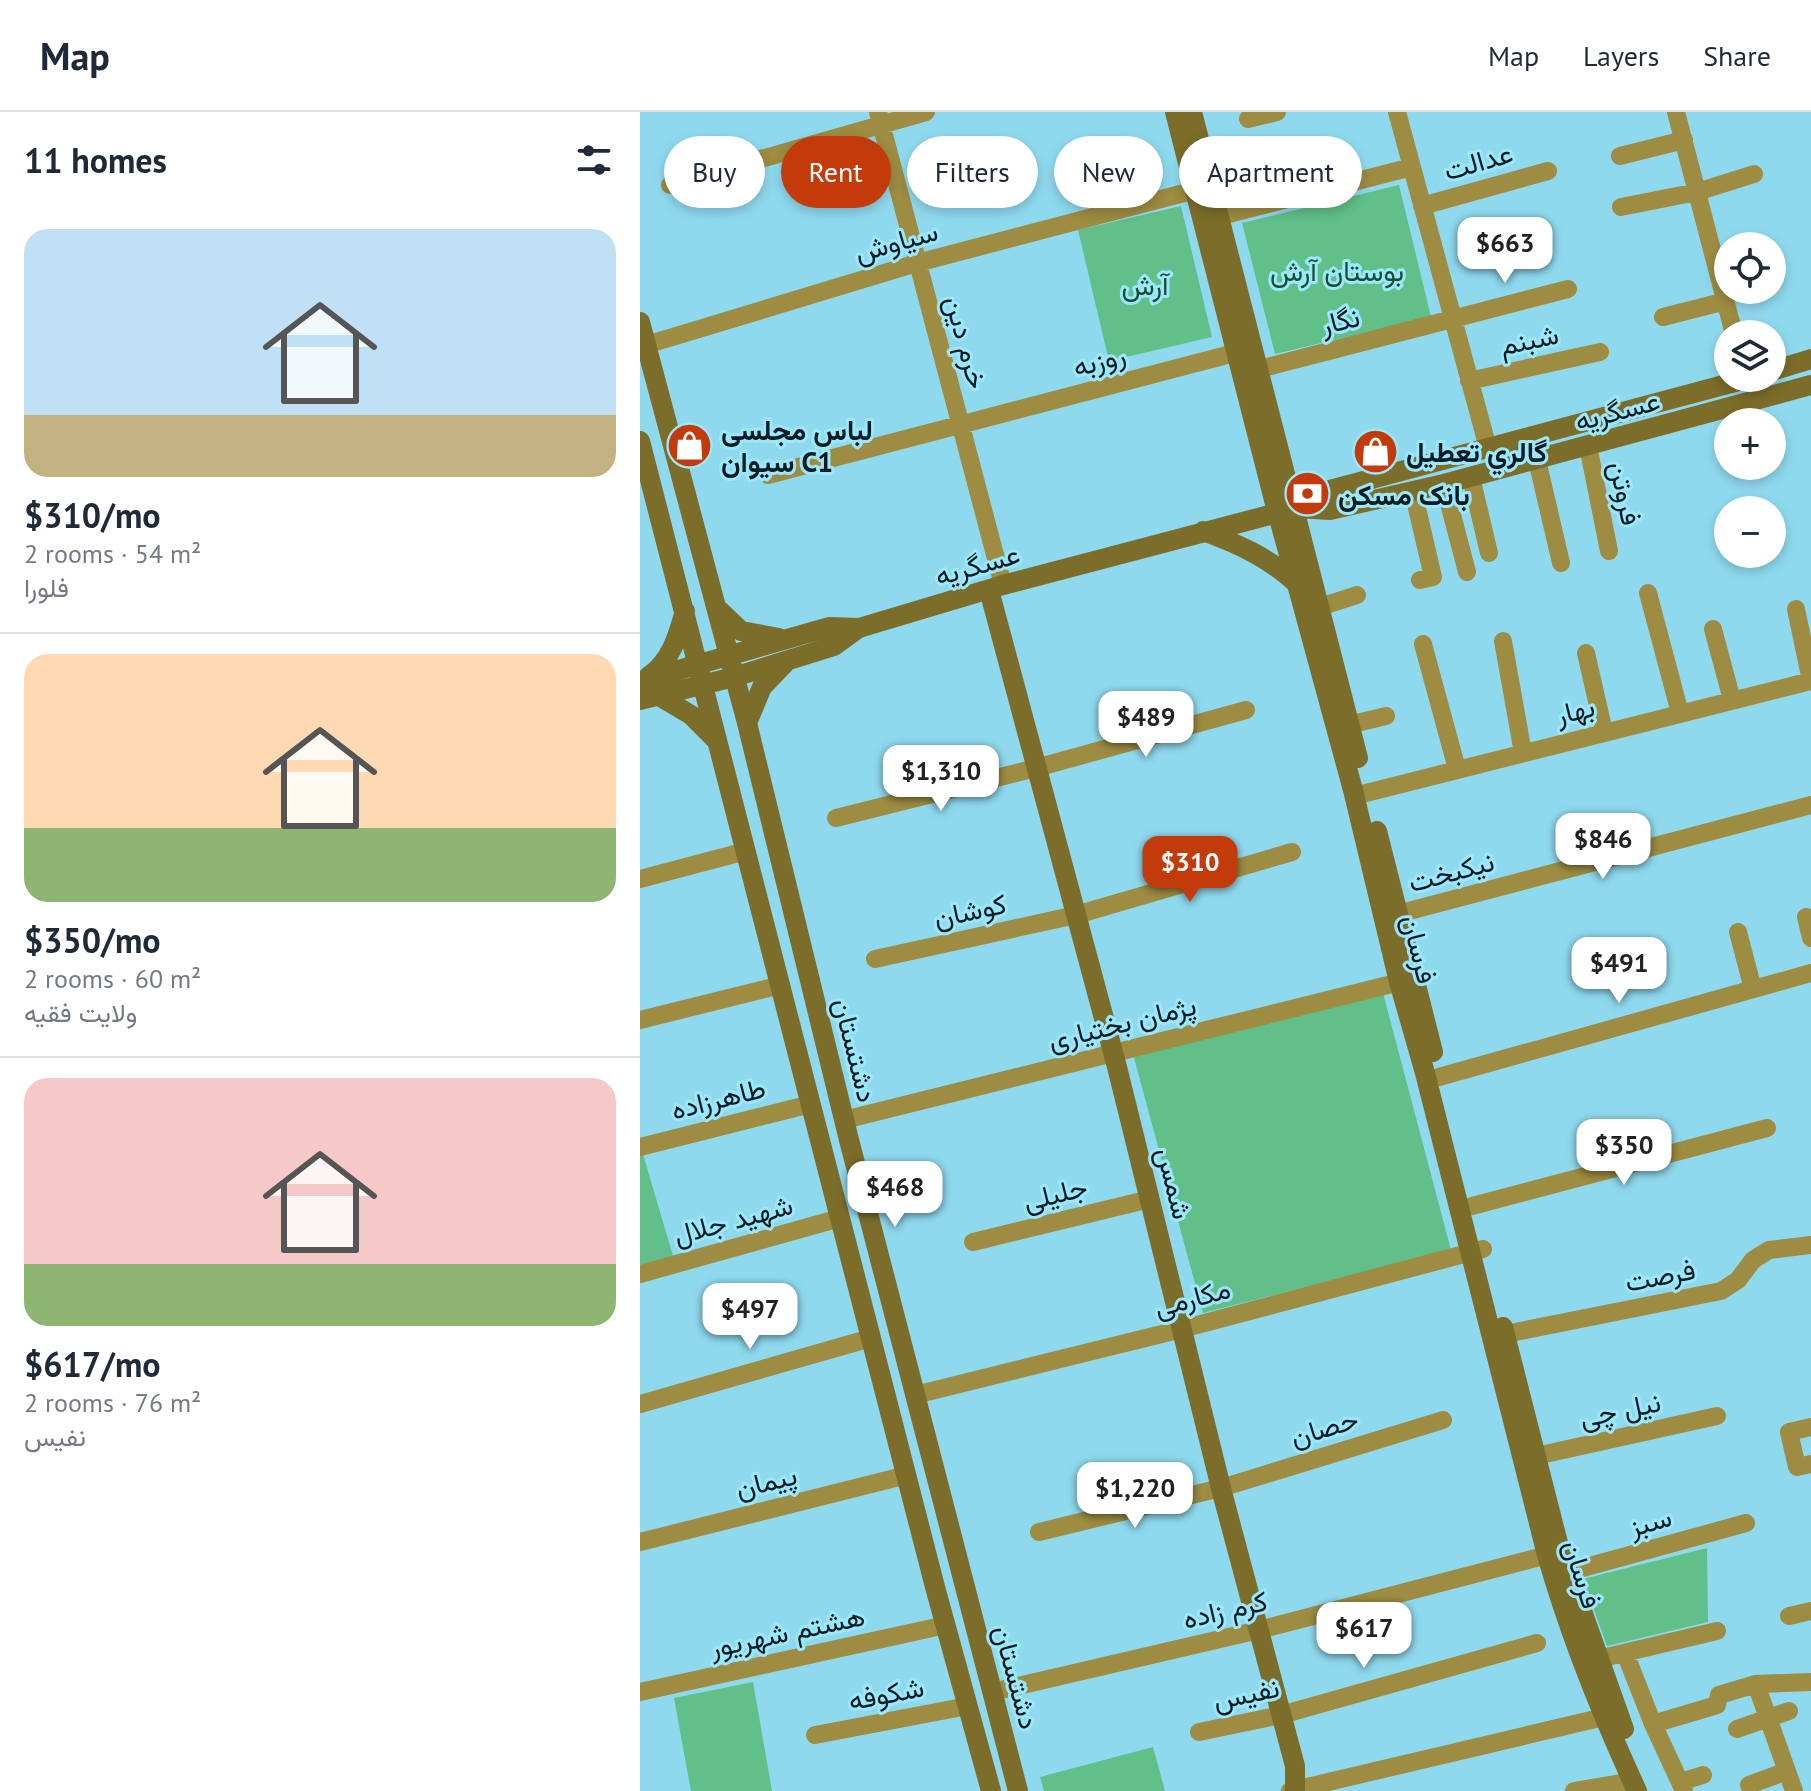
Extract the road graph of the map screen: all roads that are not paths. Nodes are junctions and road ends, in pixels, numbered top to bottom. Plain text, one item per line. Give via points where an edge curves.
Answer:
1 (926, 112) edge
2 (1175, 112) edge
3 (1192, 112) edge
4 (1277, 112) edge
5 (1397, 112) edge
6 (1676, 112) edge
7 (880, 118) edge
8 (1248, 119) dead end
9 (1184, 136) edge
10 (1195, 136) edge
11 (1684, 140) junction
12 (765, 155) edge
13 (1620, 156) dead end
14 (1412, 167) junction
15 (1548, 171) dead end
16 (1754, 174) dead end
17 (1697, 192) junction
18 (1179, 194) edge
19 (1422, 206) junction
20 (1621, 207) dead end
21 (1207, 208) edge
22 (1210, 219) junction
23 (1714, 256) edge
24 (917, 263) junction
25 (1568, 289) dead end
26 (1714, 304) edge
27 (1663, 317) dead end
28 (1453, 321) junction
29 (640, 322) edge
30 (646, 345) junction
31 (1244, 350) junction
32 (1600, 352) dead end
33 (1811, 359) edge
34 (1786, 367) edge
35 (1250, 372) junction
36 (1469, 381) junction
37 (1811, 385) edge
38 (1714, 387) edge
39 (960, 426) junction
40 (640, 441) edge
41 (1588, 446) junction
42 (1488, 448) junction
43 (1537, 460) junction
44 (768, 475) dead end
45 (1471, 477) junction
46 (1444, 484) junction
47 (1413, 491) junction
48 (1287, 510) junction
49 (1203, 531) junction
50 (1609, 551) dead end
51 (1489, 553) dead end
52 (1561, 563) dead end
53 (1467, 572) dead end
54 (1420, 580) dead end
55 (1297, 584) junction
56 (996, 587) junction
57 (1648, 593) dead end
58 (1357, 595) dead end
59 (716, 607) junction
60 (1320, 607) junction
61 (1796, 609) dead end
62 (685, 611) junction
63 (859, 628) junction
64 (1713, 629) dead end
65 (791, 638) junction
66 (1503, 641) dead end
67 (1423, 644) dead end
68 (1586, 653) dead end
69 (729, 656) junction
70 (787, 661) junction
71 (698, 664) junction
72 (734, 677) junction
73 (1811, 681) edge
74 (704, 685) junction
75 (645, 689) edge
76 (1732, 700) junction
77 (1246, 710) dead end
78 (1680, 713) junction
79 (1386, 716) dead end
80 (747, 723) junction
81 (1343, 726) junction
82 (1604, 732) junction
83 (717, 742) junction
84 (1523, 753) junction
85 (1036, 768) junction
86 (1457, 769) junction
87 (1361, 794) junction
88 (1811, 805) edge
89 (836, 818) dead end
90 (746, 851) junction
91 (1292, 852) dead end
92 (640, 879) edge
93 (1076, 915) junction
94 (1390, 915) junction
95 (1806, 917) dead end
96 (1738, 932) dead end
97 (1811, 938) edge
98 (875, 959) dead end
99 (1811, 973) edge
100 (1406, 980) junction
101 (781, 985) junction
102 (1753, 989) junction
103 (640, 1020) edge
104 (1114, 1053) junction
105 (1439, 1077) junction
106 (811, 1104) junction
107 (844, 1120) junction
108 (1767, 1128) dead end
109 (640, 1147) edge
110 (1150, 1199) junction
111 (1472, 1206) junction
112 (840, 1218) junction
113 (973, 1242) dead end
114 (1811, 1245) edge
115 (1476, 1250) junction
116 (640, 1274) edge
117 (1182, 1329) junction
118 (1505, 1334) junction
119 (871, 1338) junction
120 (915, 1395) junction
121 (640, 1404) edge
122 (1717, 1416) dead end
123 (1443, 1420) dead end
124 (1811, 1427) edge
125 (1536, 1456) junction
126 (1811, 1464) edge
127 (907, 1475) junction
128 (939, 1487) junction
129 (1221, 1488) junction
130 (912, 1497) junction
131 (1746, 1523) dead end
132 (1039, 1532) dead end
133 (640, 1542) edge
134 (1554, 1553) junction
135 (1568, 1572) junction
136 (1811, 1611) edge
137 (1789, 1616) dead end
138 (946, 1625) junction
139 (1259, 1630) junction
140 (1717, 1631) dead end
141 (1537, 1643) dead end
142 (1625, 1653) junction
143 (1598, 1659) junction
144 (1811, 1682) edge
145 (1756, 1684) junction
146 (640, 1692) edge
147 (992, 1692) junction
148 (968, 1706) junction
149 (1789, 1711) dead end
150 (1281, 1715) junction
151 (1604, 1717) junction
152 (1769, 1720) junction
153 (1653, 1724) junction
154 (1737, 1729) dead end
155 (1199, 1732) dead end
156 (815, 1735) dead end
157 (1787, 1771) junction
158 (1703, 1775) dead end
159 (1749, 1785) dead end
160 (1635, 1786) edge
161 (1682, 1787) edge
162 (991, 1791) edge
163 (1018, 1791) edge
164 (1293, 1791) edge
165 (1574, 1791) edge
166 (1652, 1791) edge
167 (1794, 1791) edge

1 - 7 street
2 - 9 street, فرسان
3 - 10 street, فرسان
4 - 8 street
5 - 14 street
6 - 11 street
7 - 12 street
7 - 24 street, خرم دین
11 - 13 street
11 - 17 street
14 - 19 street
14 - 22 street
15 - 19 street, عدالت
16 - 17 street
17 - 20 street
17 - 23 street
18 - 24 street, سیاوش
19 - 28 street
21 - 22 street, فرسان
22 - 31 street, فرسان
24 - 30 street, سیاوش
24 - 39 street, خرم دین
25 - 28 street, نگار
26 - 27 street
28 - 35 street, نگار
28 - 36 street
29 - 30 street, دشتستان
30 - 59 street, دشتستان
31 - 35 street, فرسان
31 - 39 street, روزبه
32 - 36 street, شبنم
33 - 34 street
35 - 48 street, فرسان
36 - 42 street
37 - 41 street, عسگریه
38 - 42 street, عسگریه
39 - 44 street, روزبه
39 - 56 street, خرم دین
40 - 62 street, دشتستان
41 - 43 street, عسگریه
41 - 50 street, فروتن
42 - 48 street, عسگریه via 1330,490
43 - 45 street, عسگریه
43 - 52 street
45 - 46 street, عسگریه
45 - 51 street
46 - 47 street, عسگریه
46 - 53 street
47 - 48 street, عسگریه via 1330,510
47 - 54 street via 1433,577
48 - 49 street, عسگریه
48 - 55 street, فرسان
48 - 60 street, فرسان
49 - 55 street via 1248,547
49 - 56 street, عسگریه
55 - 81 street, فرسان
56 - 63 street, عسگریه
56 - 85 street, شمس
57 - 78 street
58 - 60 street
59 - 65 street via 741,631
59 - 69 street, دشتستان
60 - 81 street, فرسان
61 - 73 street
62 - 71 street, دشتستان
62 - 75 street via 674,646
63 - 65 street, عسگریه via 829,627
63 - 70 street, عسگریه via 834,646
64 - 76 street
65 - 69 street, عسگریه
66 - 84 street
67 - 86 street
68 - 82 street
69 - 71 street, عسگریه
69 - 72 street, دشتستان
70 - 72 street, عسگریه
70 - 80 street via 762,687
71 - 74 street, دشتستان
71 - 75 street, عسگریه
72 - 74 street, عسگریه
72 - 80 street, دشتستان
73 - 76 street, بهار
74 - 75 street, عسگریه
74 - 83 street, دشتستان
75 - 83 street via 691,715
76 - 78 street, بهار
77 - 85 street
78 - 82 street, بهار
79 - 81 street
80 - 107 street, دشتستان
81 - 87 street, فرسان
82 - 84 street, بهار
83 - 90 street, دشتستان
84 - 86 street, بهار
85 - 89 street
85 - 93 street, شمس
86 - 87 street, بهار
87 - 94 street, فرسان
88 - 94 street, نیکبخت
90 - 92 street
90 - 101 street, دشتستان
91 - 93 street, کوشان
93 - 98 street, کوشان
93 - 104 street, شمس
94 - 100 street, فرسان
95 - 97 street
96 - 102 street
99 - 102 street
100 - 104 street, پژمان بختیاری
100 - 105 street, فرسان
100 - 115 street, فرسان via 1425,1073
101 - 103 street
101 - 106 street, دشتستان
102 - 105 street
104 - 107 street, پژمان بختیاری
104 - 110 street, شمس
105 - 111 street, فرسان
106 - 109 street, طاهرزاده
106 - 112 street, دشتستان
107 - 120 street, دشتستان
108 - 111 street
110 - 113 street, جلیلی
110 - 117 street, شمس
111 - 115 street, فرسان
112 - 116 street, شهید جلال
112 - 119 street, دشتستان
114 - 118 street, فرصت via 1769,1250 1721,1291
115 - 117 street, مکارمی
115 - 118 street, فرسان
115 - 134 street, فرسان
117 - 120 street, مکارمی
117 - 129 street, شمس
118 - 125 street, فرسان
119 - 121 street
119 - 127 street, دشتستان
120 - 128 street, دشتستان
122 - 125 street, نیل چی
123 - 129 street, حصان
124 - 126 street via 1789,1432 1797,1467
125 - 134 street, فرسان
127 - 130 street, دشتستان
127 - 133 street, پیمان
128 - 130 street
128 - 147 street, دشتستان
129 - 132 street, حصان
129 - 139 street, شمس
130 - 138 street, دشتستان
131 - 135 street, سبز
134 - 135 street, فرسان
134 - 139 street, کرم زاده
134 - 151 street, فرسان via 1557,1591
135 - 143 street, فرسان
136 - 137 street
138 - 146 street, هشتم شهریور
138 - 148 street, دشتستان
139 - 147 street, کرم زاده
139 - 150 street, شمس
140 - 142 street
141 - 150 street, نفیس
142 - 143 street
142 - 153 street
143 - 166 street, فرسان
144 - 145 street
145 - 152 street
145 - 153 street via 1719,1695 1717,1705
147 - 163 street, دشتستان
148 - 156 street, شکوفه
148 - 162 street, دشتستان
149 - 152 street
150 - 155 street, نفیس
150 - 164 street, شمس via 1295,1766
151 - 160 street, فرسان
151 - 164 street
152 - 154 street
152 - 157 street
153 - 161 street
157 - 159 street
157 - 167 street
158 - 161 street
160 - 165 street

